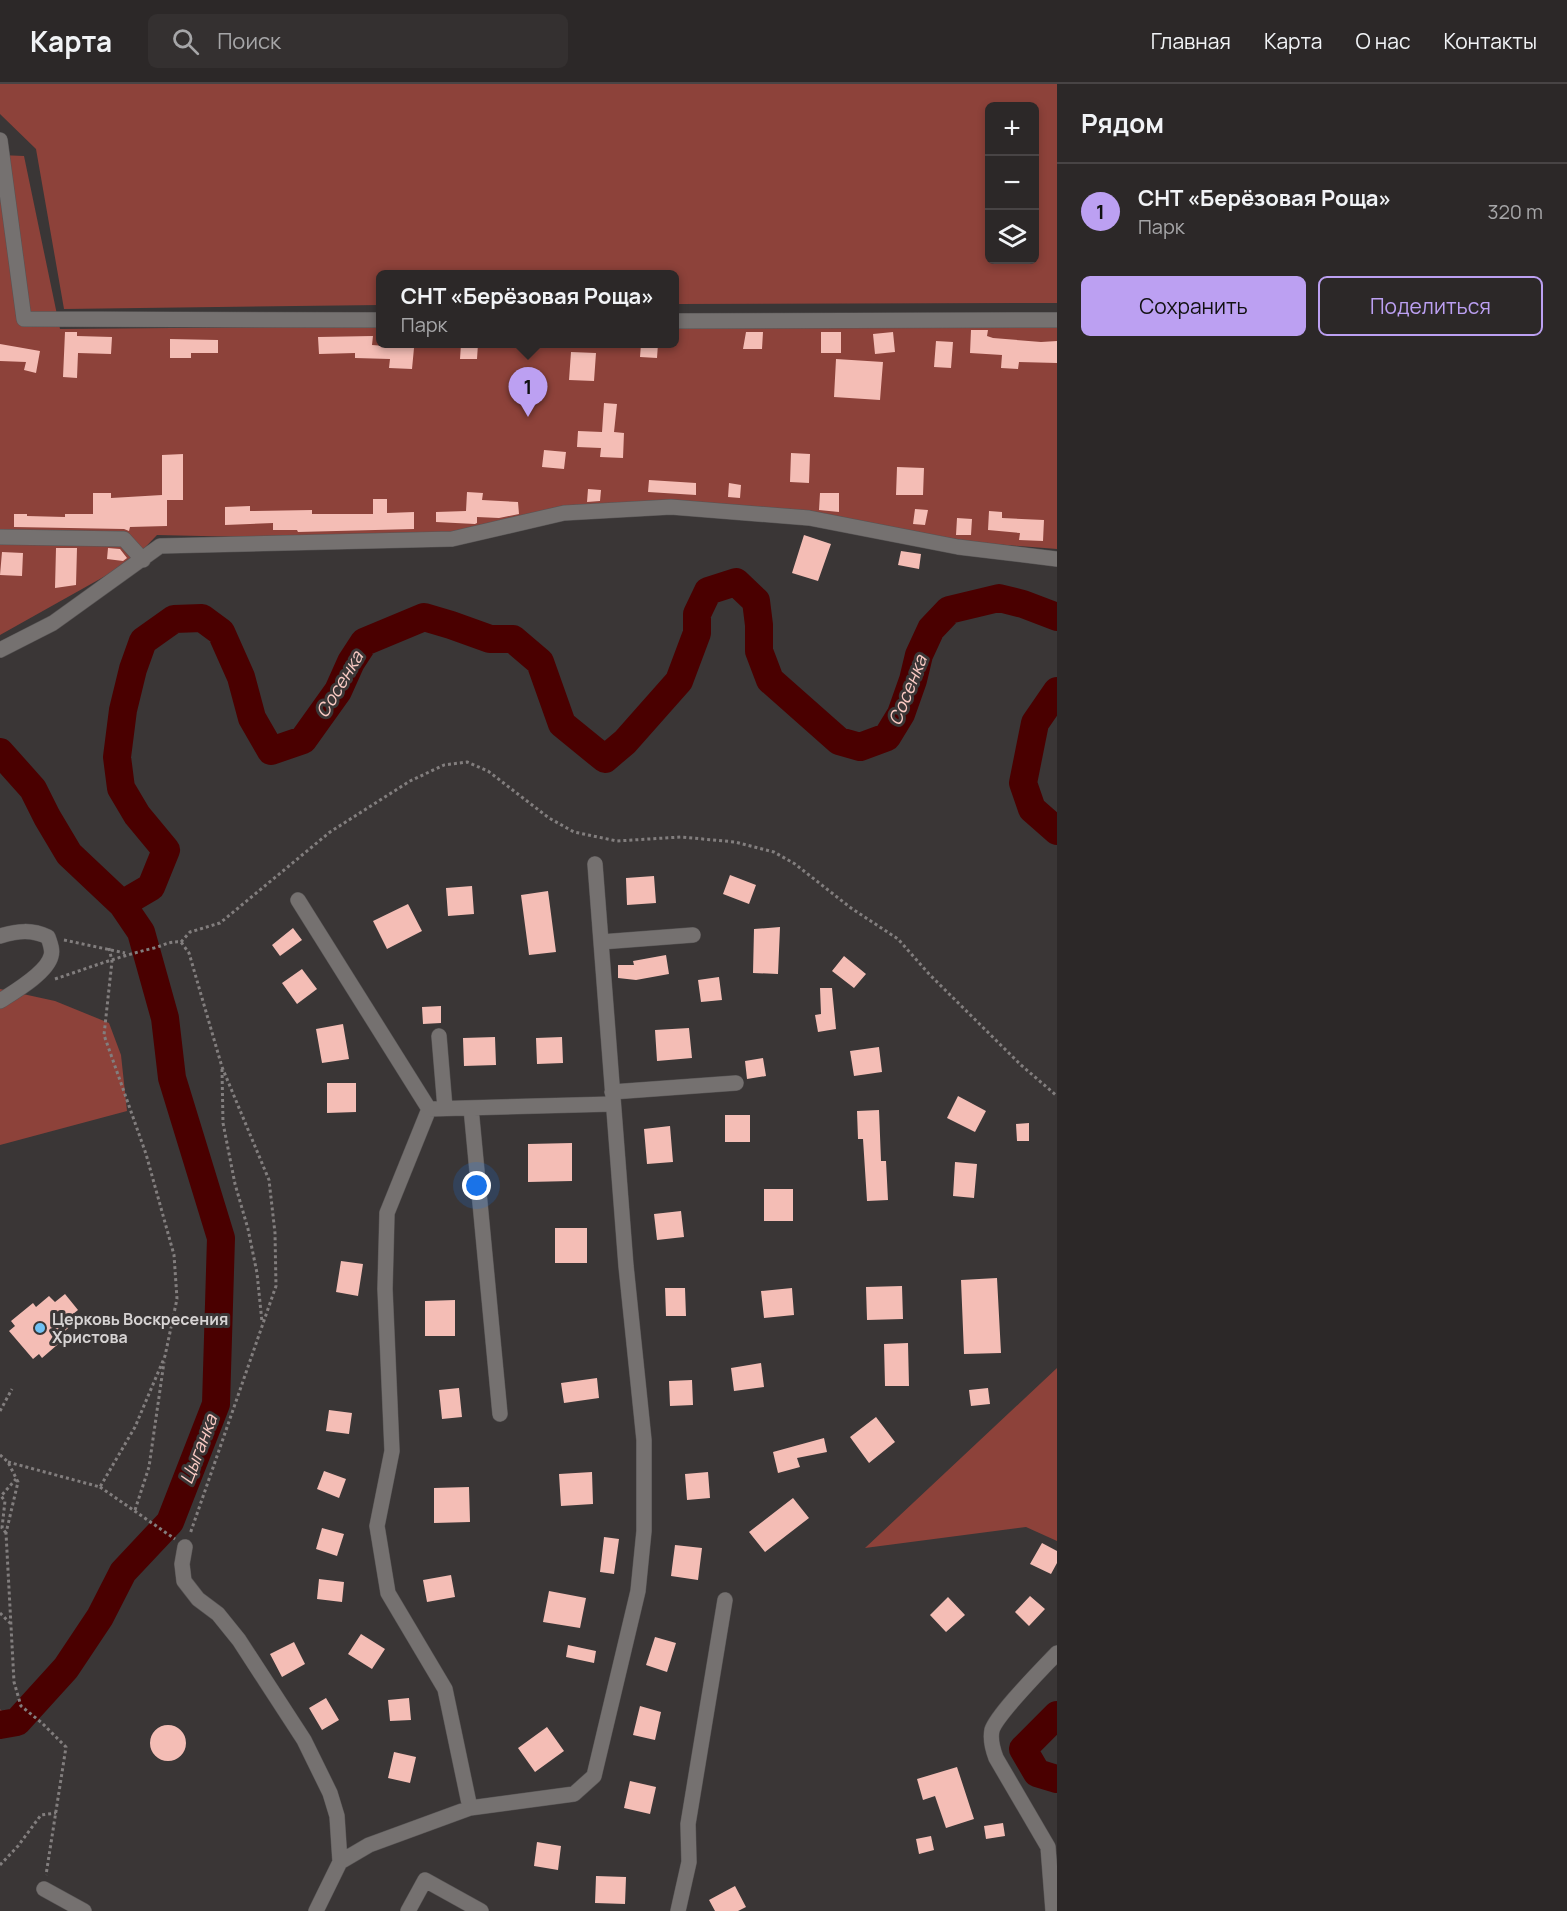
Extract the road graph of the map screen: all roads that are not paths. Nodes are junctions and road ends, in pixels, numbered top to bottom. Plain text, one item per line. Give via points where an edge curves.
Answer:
1 (0, 140) edge
2 (376, 320) edge
3 (1057, 320) edge
4 (679, 321) edge
5 (0, 537) edge
6 (1057, 558) edge
7 (143, 560) junction
8 (0, 650) edge
9 (595, 864) dead end
10 (298, 900) dead end
11 (693, 935) dead end
12 (0, 936) edge
13 (601, 942) junction
14 (0, 1001) edge
15 (439, 1036) dead end
16 (736, 1083) dead end
17 (612, 1098) junction
18 (445, 1108) junction
19 (471, 1108) junction
20 (429, 1109) junction
21 (500, 1414) dead end
22 (180, 1543) road end
23 (725, 1600) dead end
24 (1057, 1653) edge
25 (470, 1808) junction
26 (340, 1862) junction
27 (44, 1888) road end
28 (84, 1911) edge
29 (316, 1911) edge
30 (408, 1911) edge
31 (481, 1911) edge
32 (678, 1911) edge
33 (1053, 1911) edge

1 - 2 street via 24,319
3 - 4 street
5 - 7 street via 124,539
6 - 7 street via 958,547 809,518 671,507 564,513 452,539 160,546
7 - 8 street via 53,623
9 - 13 street
10 - 20 street
11 - 13 street
12 - 14 street via 36,931 48,937 51,958 27,983
13 - 17 street
15 - 18 street
16 - 17 street
17 - 19 street
17 - 25 street via 644,1440 644,1531 638,1591 594,1776 574,1794
18 - 19 street
18 - 20 street
19 - 21 street
20 - 25 street via 387,1213 385,1288 392,1450 377,1526 388,1593 445,1689
22 - 26 street via 184,1581 239,1640 304,1740 330,1793
23 - 32 street via 688,1824 689,1862
24 - 33 street via 992,1730 996,1758 1048,1847
25 - 26 street via 369,1845
26 - 29 street
27 - 28 street
30 - 31 street via 425,1880

